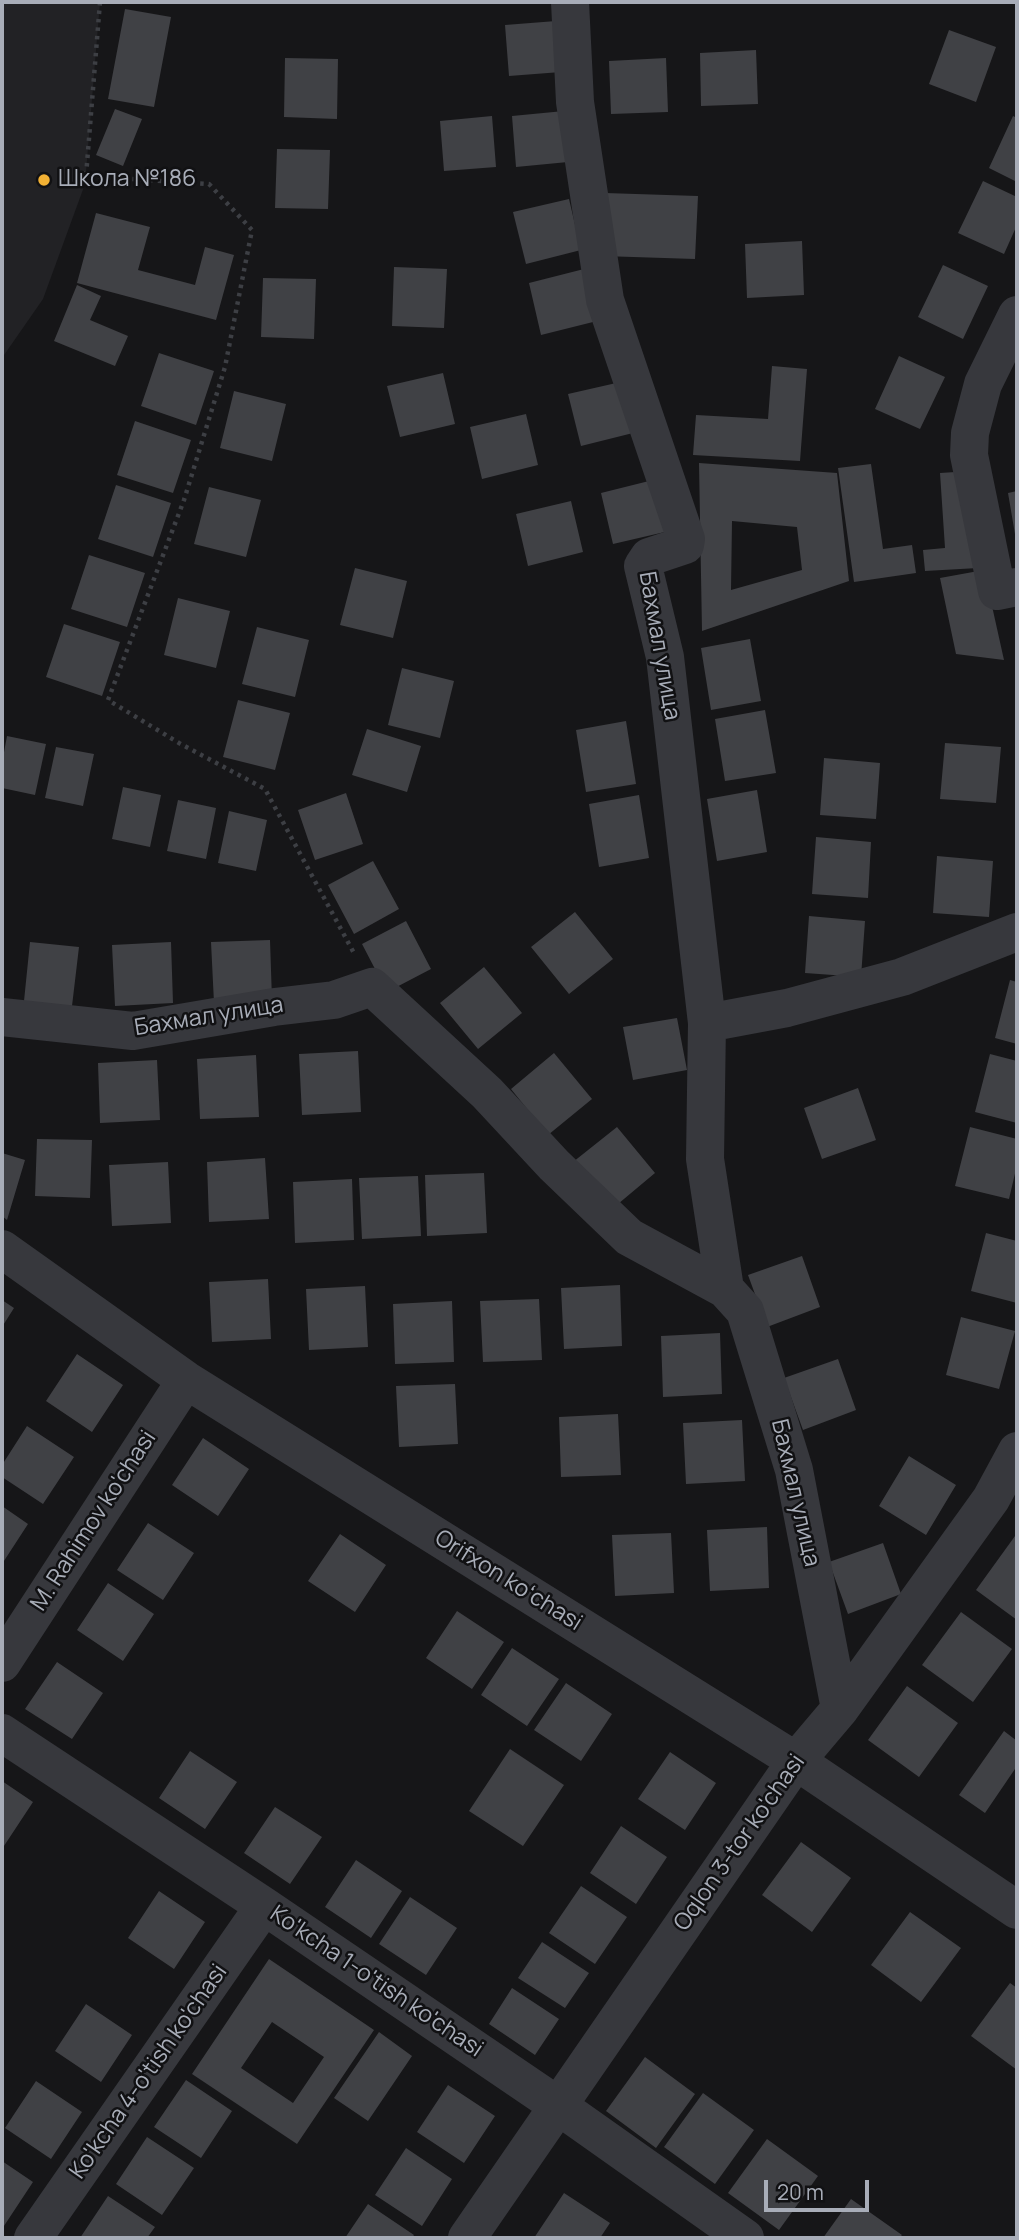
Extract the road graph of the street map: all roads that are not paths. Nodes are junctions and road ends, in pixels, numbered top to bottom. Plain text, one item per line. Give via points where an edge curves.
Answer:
1 (569, 2) edge
2 (1017, 315) edge
3 (1007, 589) edge
4 (1017, 932) edge
5 (2, 1017) edge
6 (707, 1023) junction
7 (2, 1249) edge
8 (725, 1289) junction
9 (186, 1380) junction
10 (1017, 1451) edge
11 (2, 1663) edge
12 (840, 1709) junction
13 (2, 1733) edge
14 (796, 1761) junction
15 (264, 1906) junction
16 (1017, 1910) edge
17 (557, 2105) junction
18 (33, 2238) edge
19 (467, 2238) edge
20 (745, 2238) edge

1 - 6 street, Бахмал улица via 575,102 604,300 686,538 685,545 649,557 643,566 665,657
2 - 3 street via 983,384 969,455
4 - 6 street via 902,976
5 - 8 street, Бахмал улица via 133,1031 334,1000 372,987 487,1093 629,1237
6 - 8 street, Бахмал улица via 705,1159
7 - 9 street, Orifxon koʻchasi
8 - 12 street, Бахмал улица via 745,1311 794,1470
9 - 11 street, M. Rahimov ko'chasi
9 - 14 street, Orifxon koʻchasi
10 - 12 street, Oqlon 3-tor ko'chasi via 991,1499
12 - 14 street, Oqlon 3-tor ko'chasi
13 - 15 street, Ko'kcha 1-o'tish ko'chasi
14 - 16 street, Orifxon koʻchasi
14 - 17 street, Oqlon 3-tor ko'chasi
15 - 17 street, Ko'kcha 1-o'tish ko'chasi
15 - 18 street, Ko'kcha 4-o'tish ko'chasi
17 - 19 street, Oqlon 3-tor ko'chasi
17 - 20 street, Ko'kcha 1-o'tish ko'chasi

